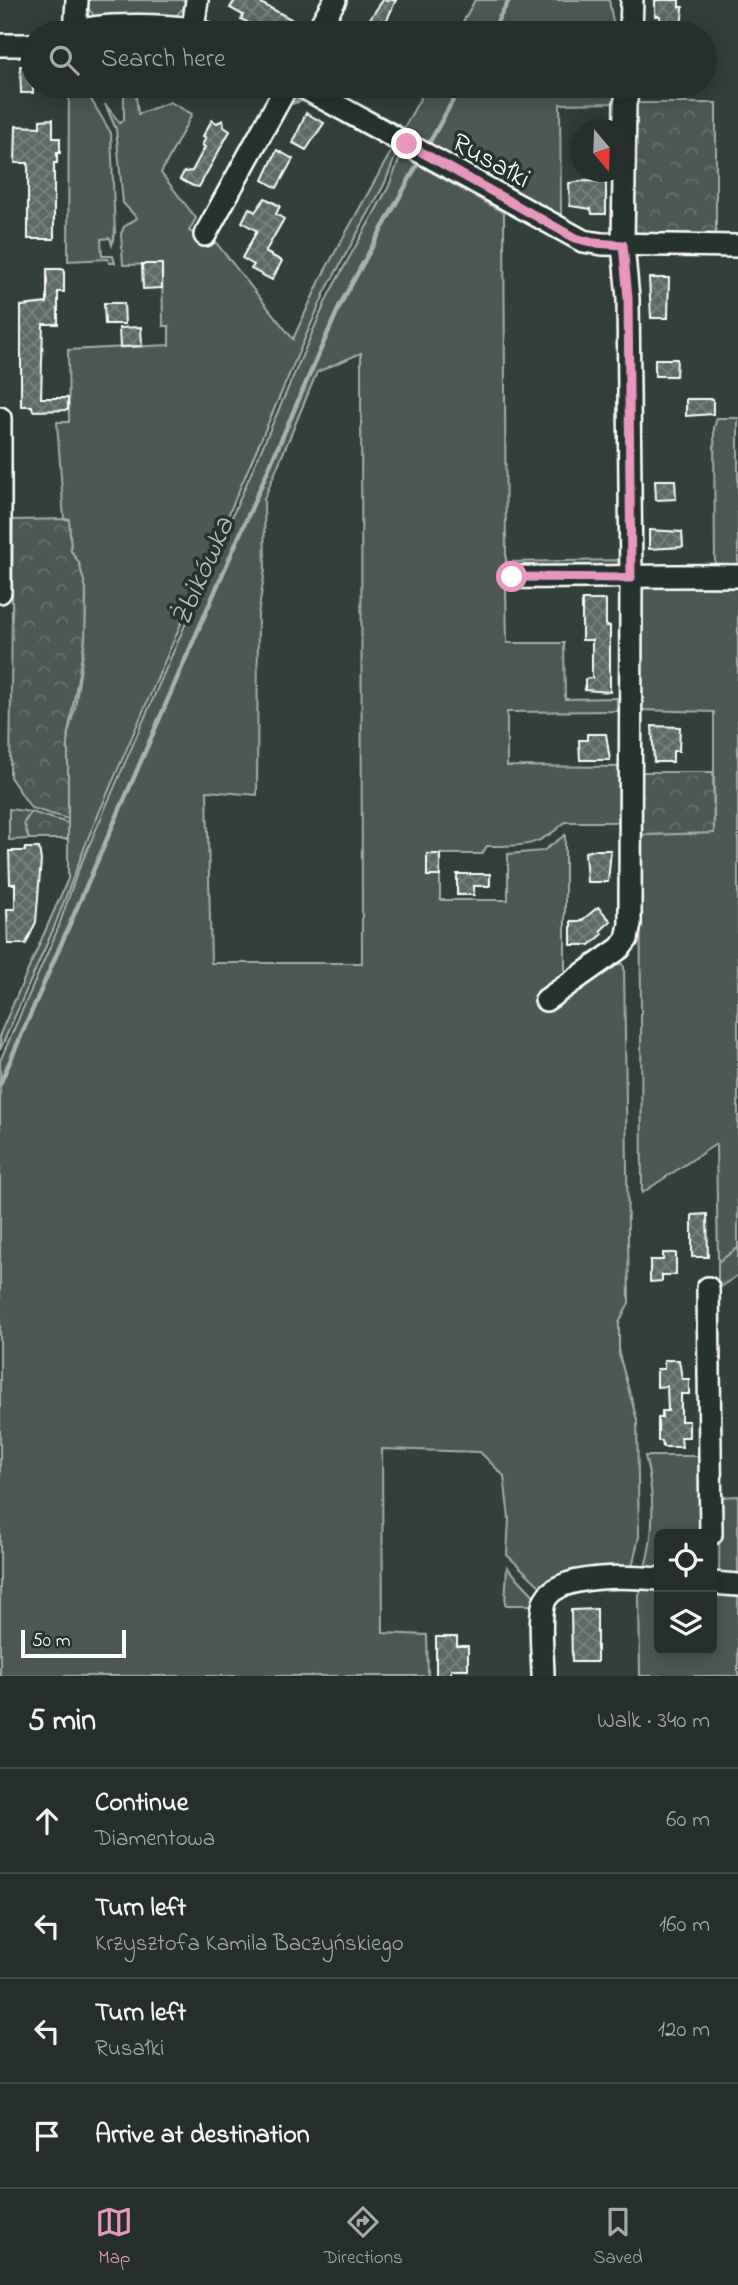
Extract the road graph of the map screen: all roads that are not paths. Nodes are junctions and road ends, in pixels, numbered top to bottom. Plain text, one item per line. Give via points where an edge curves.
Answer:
1 (77, 0) edge
2 (197, 0) edge
3 (335, 0) edge
4 (632, 0) edge
5 (76, 21) edge
6 (198, 21) edge
7 (323, 21) edge
8 (631, 21) edge
9 (21, 45) edge
10 (0, 46) edge
11 (280, 98) edge
12 (322, 98) edge
13 (626, 98) edge
14 (205, 234) dead end
15 (623, 245) junction
16 (738, 246) edge
17 (0, 418) edge
18 (738, 576) edge
19 (512, 577) dead end
20 (631, 578) junction
21 (0, 592) edge
22 (546, 1000) dead end
23 (708, 1288) dead end
24 (711, 1529) edge
25 (654, 1579) edge
26 (717, 1583) edge
27 (738, 1585) edge
28 (542, 1676) edge

1 - 5 street
2 - 6 street
3 - 7 street
4 - 8 street
9 - 10 street
11 - 14 street
12 - 15 street, Rusałki via 575,238
13 - 15 street
15 - 16 street, Rusałki
15 - 20 street via 628,298
17 - 21 street
18 - 20 street
19 - 20 street
20 - 22 street via 630,911 624,944
23 - 24 street
25 - 28 street via 565,1583 551,1592 543,1607
26 - 27 street

